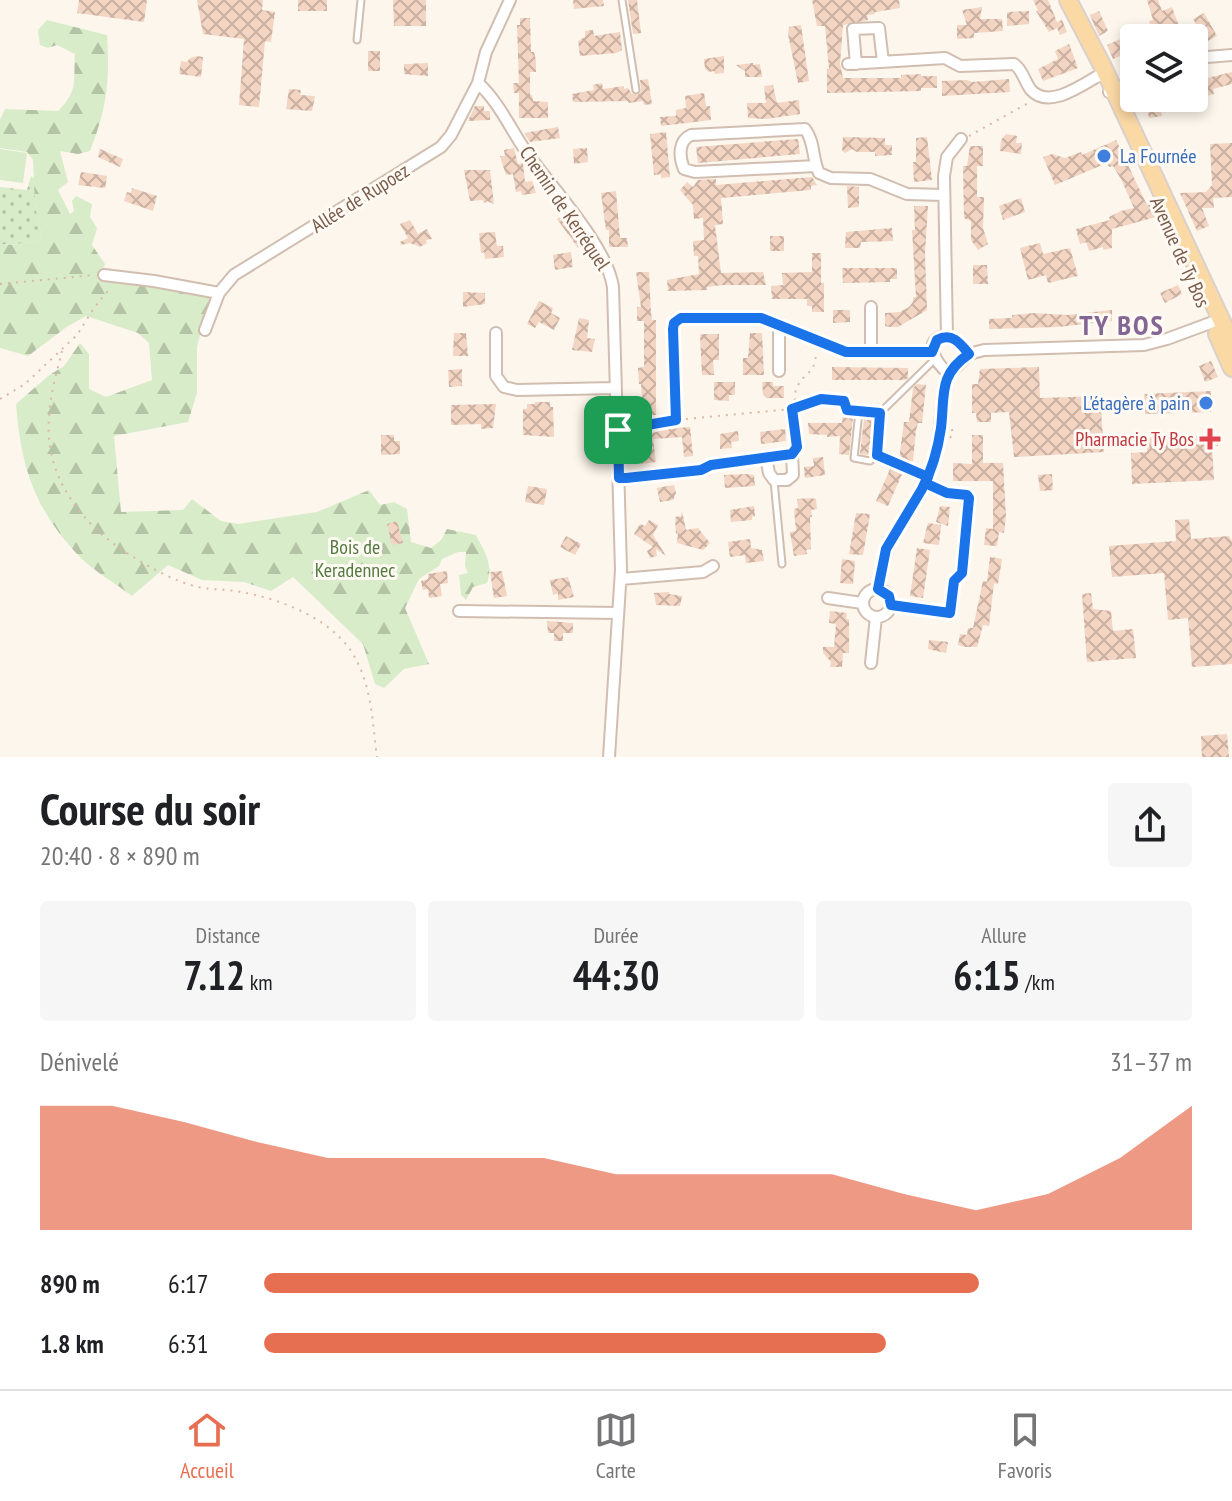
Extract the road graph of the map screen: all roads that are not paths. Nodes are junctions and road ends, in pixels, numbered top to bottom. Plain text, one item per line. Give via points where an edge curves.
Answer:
1 (361, 0) edge
2 (510, 0) edge
3 (622, 0) edge
4 (1068, 0) edge
5 (357, 40) dead end
6 (1232, 55) edge
7 (1208, 57) edge
8 (883, 62) junction
9 (1102, 74) junction
10 (478, 83) junction
11 (1120, 88) edge
12 (636, 90) dead end
13 (1110, 91) junction
14 (961, 139) road end
15 (816, 166) junction
16 (944, 195) junction
17 (104, 275) road end
18 (219, 293) junction
19 (871, 307) dead end
20 (1216, 320) junction
21 (779, 324) junction
22 (205, 330) dead end
23 (496, 333) dead end
24 (947, 337) junction
25 (1232, 343) edge
26 (871, 353) junction
27 (969, 354) junction
28 (933, 356) junction
29 (1232, 368) edge
30 (779, 371) dead end
31 (949, 374) junction
32 (615, 388) junction
33 (847, 410) road end
34 (859, 412) junction
35 (880, 413) junction
36 (676, 420) road end
37 (877, 455) junction
38 (766, 457) junction
39 (619, 478) junction
40 (774, 480) junction
41 (926, 480) junction
42 (966, 527) road end
43 (782, 564) dead end
44 (713, 566) dead end
45 (621, 579) junction
46 (954, 581) road end
47 (878, 589) junction
48 (828, 598) dead end
49 (862, 603) junction
50 (891, 605) junction
51 (459, 611) dead end
52 (618, 613) junction
53 (876, 617) junction
54 (871, 663) dead end
55 (609, 757) edge

1 - 5 lane
2 - 10 street
3 - 12 lane
4 - 9 main road, Avenue de Ty Bos
6 - 7 street
8 - 8 street via 852,64 853,29 879,28
8 - 9 street via 945,58 960,66 1014,64 1031,90 1055,97
9 - 13 main road, Avenue de Ty Bos
10 - 18 street, Allée de Rupoez via 441,147 234,275
10 - 32 street, Chemin de Kerréquel via 608,268 614,293
11 - 13 street
13 - 20 main road, Avenue de Ty Bos
14 - 16 street via 947,157
15 - 15 street via 695,172 684,169 681,147 691,135 805,129
15 - 16 street via 831,178 870,179 907,194
16 - 24 street
17 - 18 street
18 - 22 street, Allée de Rupoez
19 - 26 street
20 - 25 main road, Avenue de Ty Bos
20 - 27 street via 1135,346
20 - 29 main road, Avenue de Ty Bos
21 - 26 street via 846,352
21 - 30 street
21 - 36 street via 747,316 676,320
23 - 32 street via 496,376 504,387
24 - 27 street via 955,338
24 - 28 street via 937,340
26 - 28 street
27 - 31 street
28 - 31 street
28 - 35 lane
31 - 41 street
32 - 39 street, Chemin de Kerréquel
33 - 34 lane
34 - 35 lane
34 - 37 lane via 854,458 870,461
35 - 37 lane
37 - 41 lane
38 - 39 street
38 - 40 street
38 - 40 street via 792,454 793,475
39 - 45 street, Chemin de Kerréquel
40 - 43 lane
41 - 42 street via 947,493 968,496
41 - 47 street via 886,549
44 - 45 street via 703,572
45 - 52 street, Chemin de Kerréquel
46 - 50 street via 950,613
47 - 49 street via 866,594
47 - 50 street via 889,596
48 - 49 street
49 - 53 street
50 - 53 street via 884,616
51 - 52 street
52 - 55 street, Chemin de Kerréquel
53 - 54 street

